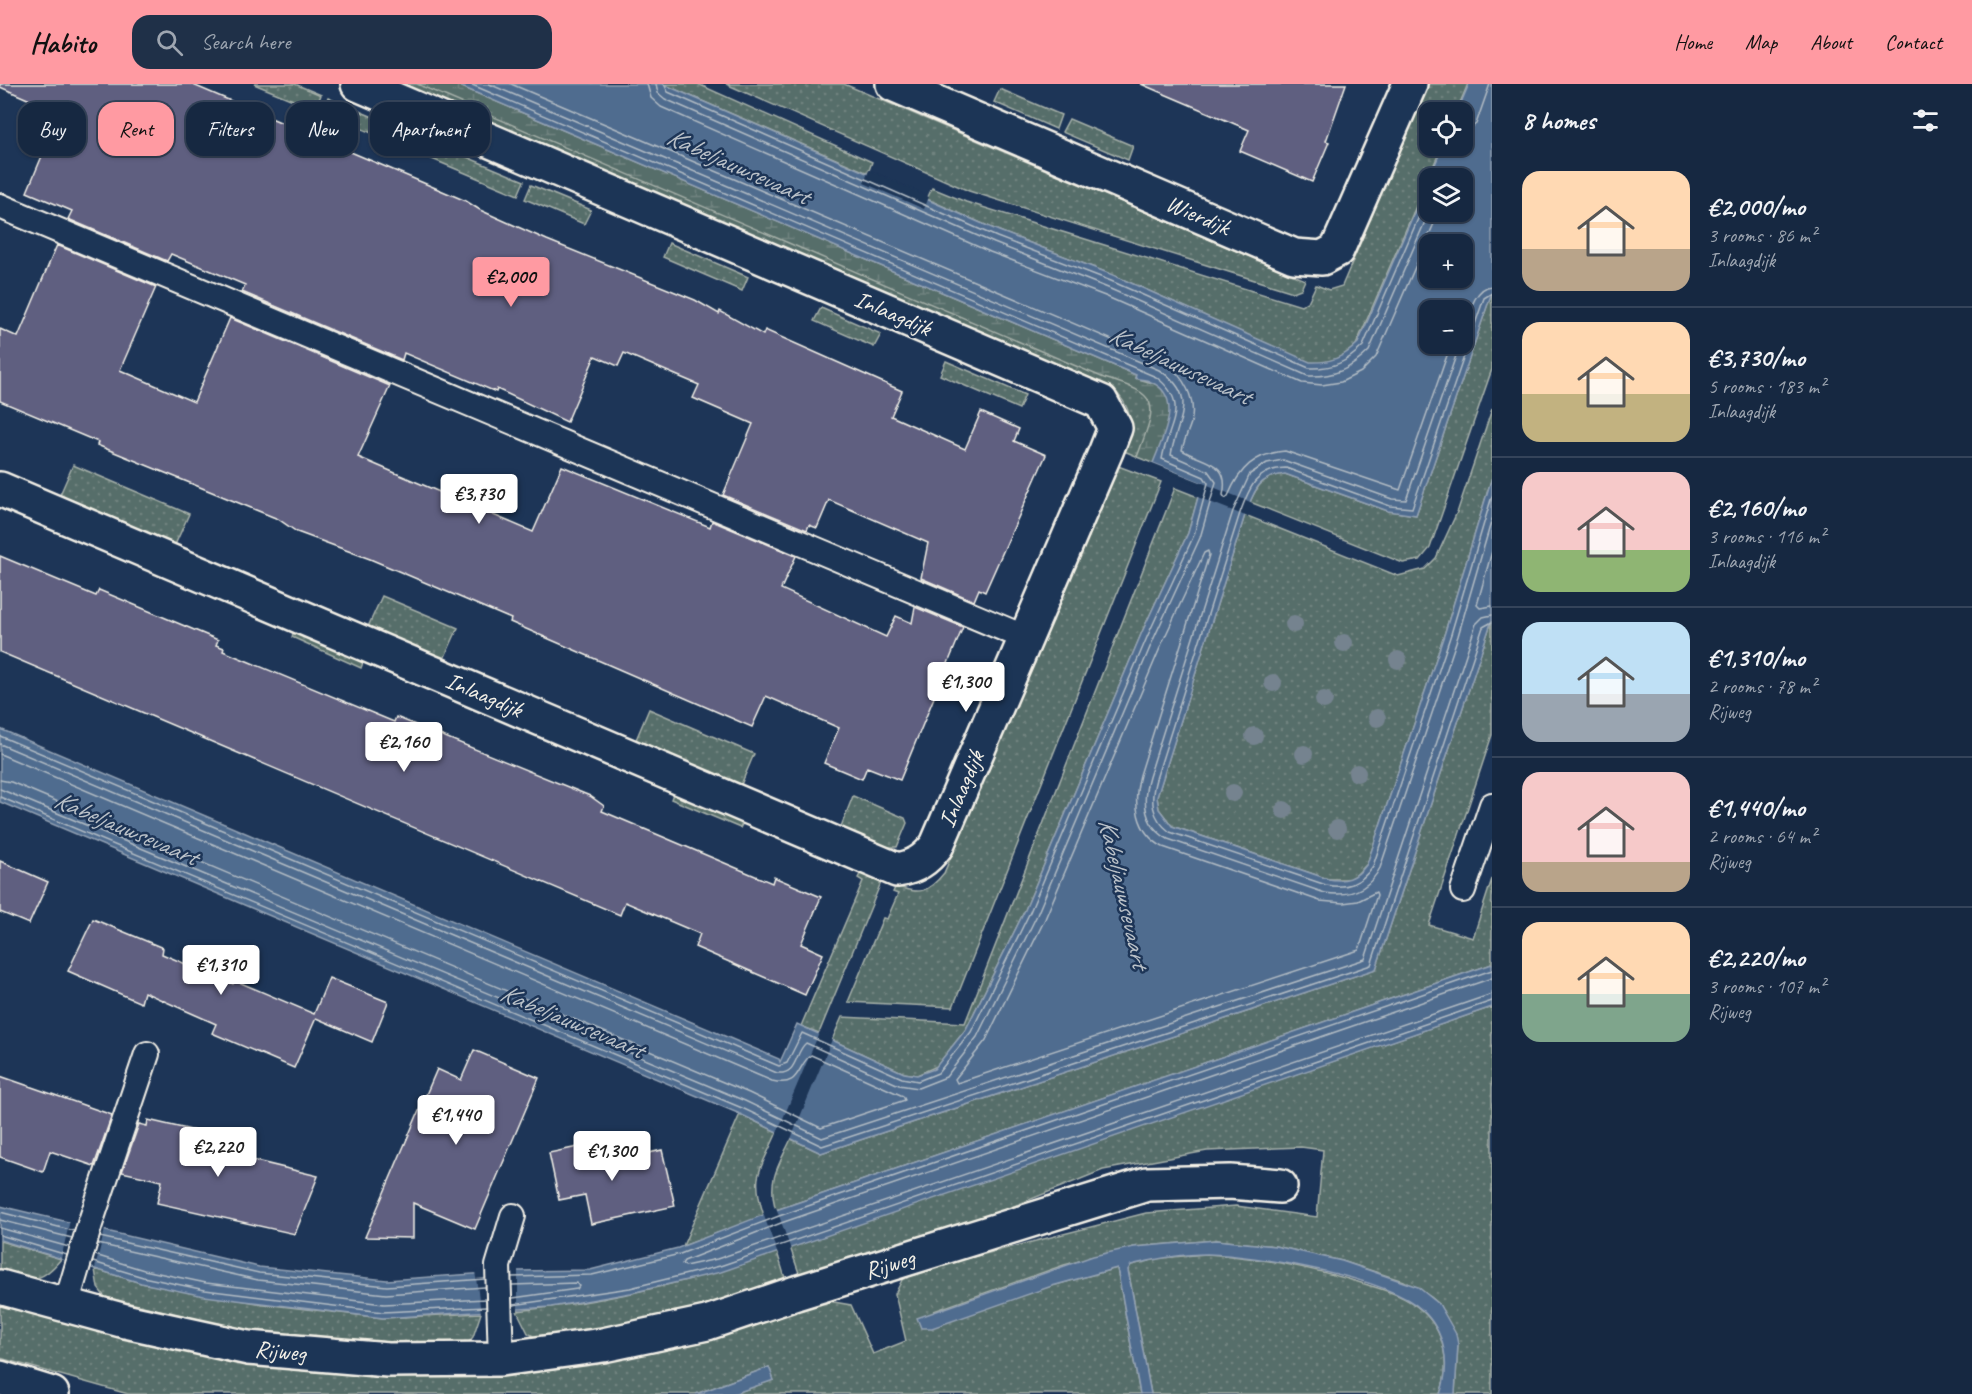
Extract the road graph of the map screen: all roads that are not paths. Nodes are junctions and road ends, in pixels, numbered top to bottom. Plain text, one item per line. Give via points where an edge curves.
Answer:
1 (358, 84) edge
2 (893, 84) edge
3 (1410, 84) edge
4 (0, 206) edge
5 (0, 489) edge
6 (1026, 638) junction
7 (1492, 805) edge
8 (1463, 891) dead end
9 (147, 1054) dead end
10 (1280, 1186) dead end
11 (513, 1216) dead end
12 (0, 1287) edge
13 (66, 1305) junction
14 (501, 1359) junction
15 (0, 1378) edge
16 (52, 1394) edge

1 - 6 street, Inlaagdijk via 1101,402 1114,428
2 - 3 street, Wierdijk via 1294,256 1322,258 1337,250
4 - 6 lane
5 - 6 street, Inlaagdijk via 897,870 927,858 937,845
7 - 8 lane
9 - 13 lane
10 - 14 street, Rijweg via 1230,1182 1147,1184 707,1323 603,1345
11 - 14 lane via 498,1266
12 - 13 street, Rijweg
13 - 14 street, Rijweg via 248,1348 388,1360
15 - 16 street

